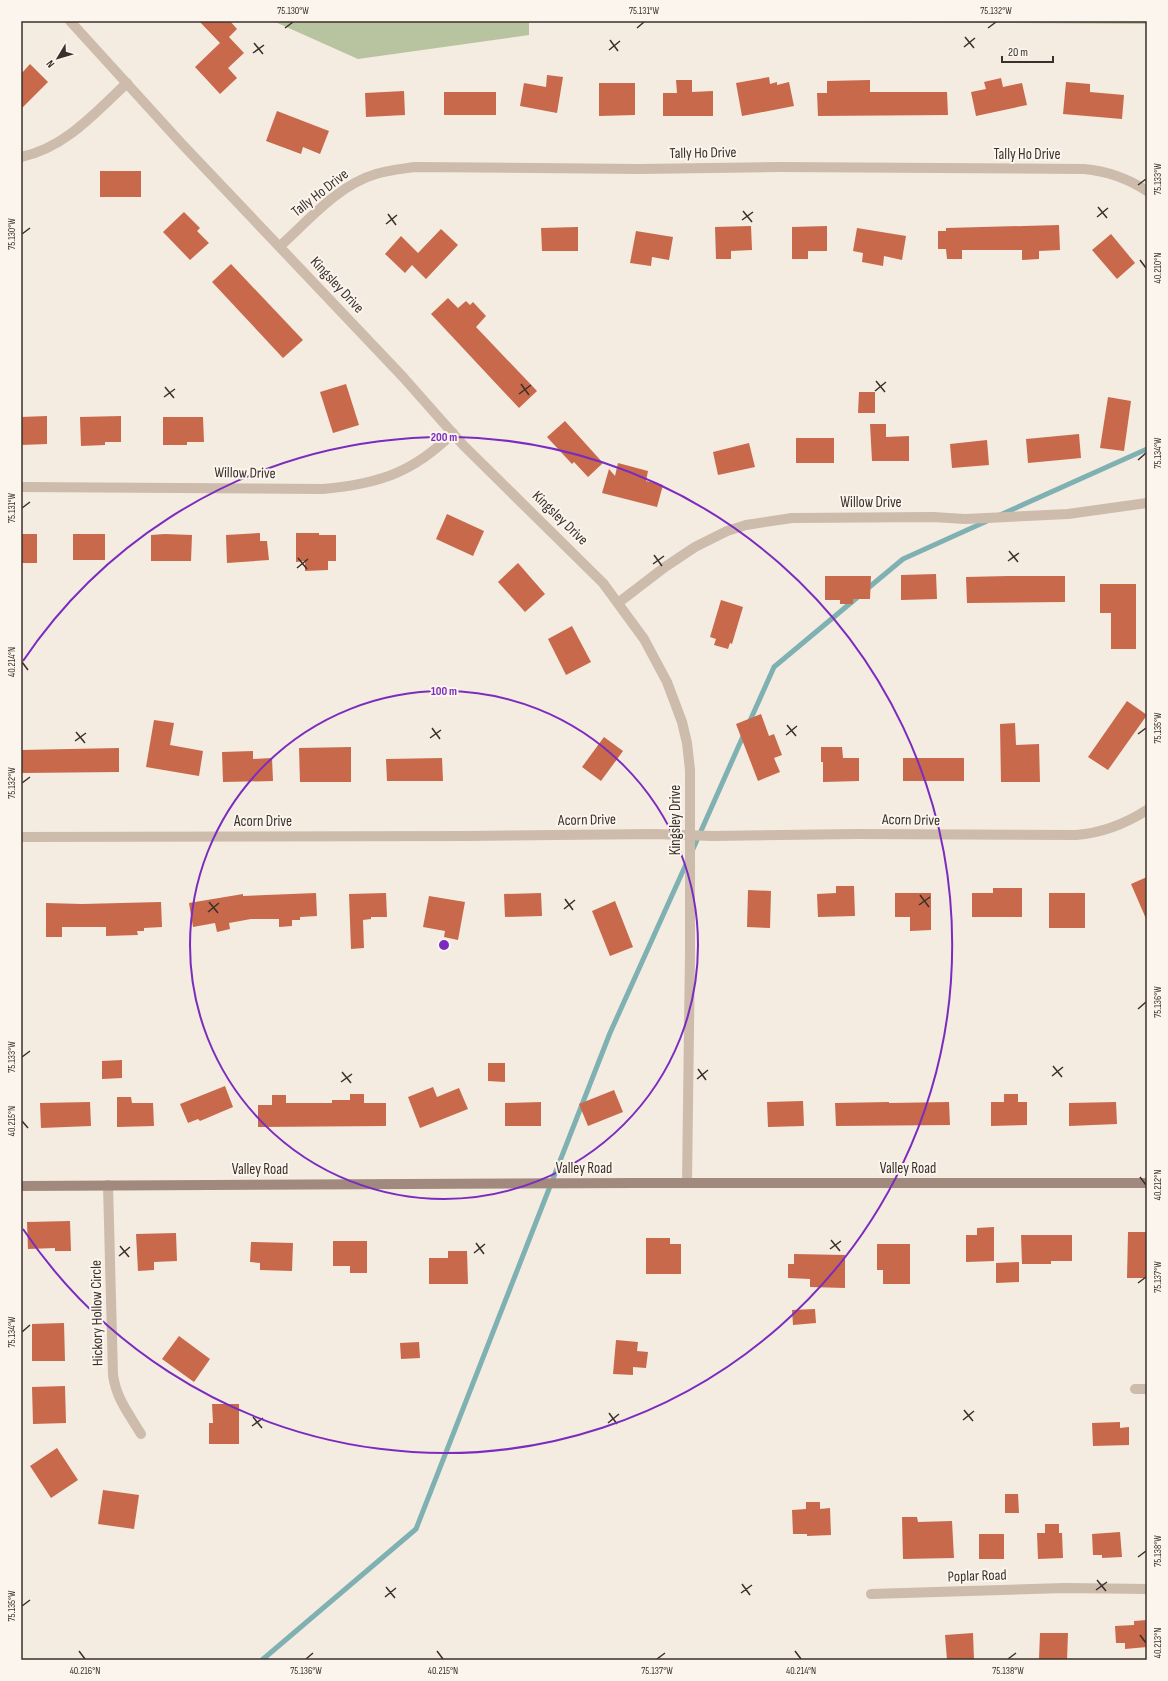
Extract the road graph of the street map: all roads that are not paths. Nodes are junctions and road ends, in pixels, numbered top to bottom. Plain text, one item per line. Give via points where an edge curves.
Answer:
1 (70, 21) edge
2 (127, 83) junction
3 (21, 157) edge
4 (1147, 191) edge
5 (280, 246) junction
6 (453, 434) junction
7 (21, 487) edge
8 (1147, 503) edge
9 (618, 603) junction
10 (1147, 810) edge
11 (690, 836) junction
12 (21, 837) edge
13 (687, 1183) junction
14 (1147, 1183) edge
15 (108, 1185) junction
16 (21, 1186) edge
17 (1135, 1389) dead end
18 (1147, 1389) edge
19 (141, 1434) dead end
20 (1147, 1589) edge
21 (872, 1594) dead end

1 - 2 street, Kingsley Drive
2 - 3 street via 65,138 50,148
2 - 5 street, Kingsley Drive
4 - 5 street, Tally Ho Drive via 1116,175 1084,169 415,167 388,170 355,183 333,198
5 - 6 street, Kingsley Drive
6 - 7 street, Willow Drive via 413,466 390,476 342,487
6 - 9 street, Kingsley Drive via 583,562
8 - 9 street, Willow Drive via 1068,514 965,518 792,518 746,525 727,531 695,547
9 - 11 street, Kingsley Drive via 655,657 682,722 690,770
10 - 11 street, Acorn Drive via 1108,830 1076,835
11 - 12 street, Acorn Drive via 655,834
11 - 13 street, Kingsley Drive
13 - 14 street, Valley Road
13 - 15 street, Valley Road
15 - 16 street, Valley Road
15 - 19 street, Hickory Hollow Circle via 113,1375 121,1403
17 - 18 street
20 - 21 street, Poplar Road via 1083,1588

